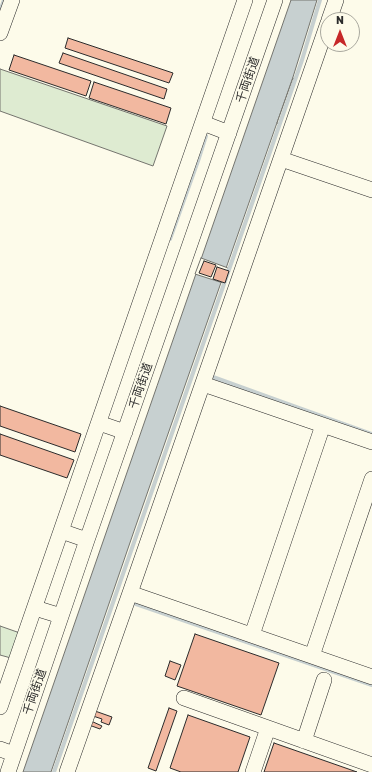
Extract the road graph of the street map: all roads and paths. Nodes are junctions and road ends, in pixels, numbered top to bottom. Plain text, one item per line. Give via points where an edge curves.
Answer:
1 (12, 0) edge
2 (245, 0) edge
3 (276, 0) edge
4 (336, 0) edge
5 (332, 12) edge
6 (0, 33) edge
7 (320, 46) edge
8 (207, 125) junction
9 (229, 133) junction
10 (281, 159) junction
11 (372, 190) edge
12 (203, 384) junction
13 (103, 424) junction
14 (323, 425) junction
15 (124, 432) junction
16 (372, 442) edge
17 (372, 479) edge
18 (65, 532) junction
19 (87, 540) junction
20 (130, 593) junction
21 (35, 608) junction
22 (61, 616) junction
23 (252, 635) junction
24 (312, 656) junction
25 (372, 677) edge
26 (324, 680) dead end
27 (184, 698) dead end
28 (0, 707) edge
29 (268, 728) junction
30 (304, 741) junction
31 (0, 749) edge
32 (14, 754) junction
33 (372, 765) edge
34 (8, 772) edge
35 (67, 772) edge
36 (253, 772) edge

1 - 6 street
2 - 8 street
3 - 9 street, 千両街道
4 - 5 street
7 - 10 street
8 - 9 street
8 - 13 street
9 - 15 street, 千両街道
10 - 11 street
10 - 12 street
12 - 14 street
12 - 20 street
13 - 15 street
13 - 18 street
14 - 16 street
14 - 23 street
15 - 19 street, 千両街道
17 - 24 street
18 - 19 street
18 - 21 street
19 - 22 street, 千両街道
20 - 23 street
20 - 35 street
21 - 22 street
21 - 28 street
22 - 32 street, 千両街道
23 - 24 street
24 - 25 street
26 - 30 street
27 - 29 street
29 - 30 street
29 - 36 street
30 - 33 street
31 - 32 street
32 - 34 street, 千両街道

